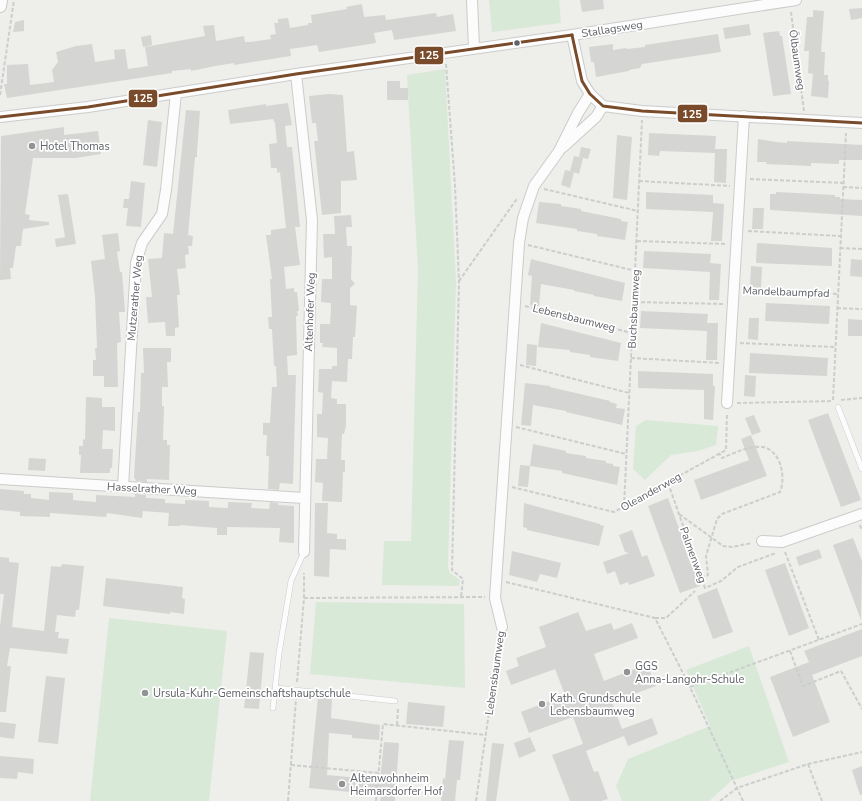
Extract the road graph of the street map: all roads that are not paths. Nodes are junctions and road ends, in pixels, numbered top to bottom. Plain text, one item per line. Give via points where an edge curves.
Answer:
1 (1, 0) edge
2 (472, 0) edge
3 (793, 0) edge
4 (0, 6) edge
5 (572, 35) junction
6 (474, 48) junction
7 (296, 74) junction
8 (176, 93) junction
9 (590, 94) junction
10 (603, 106) junction
11 (744, 116) junction
12 (0, 117) edge
13 (862, 123) edge
14 (558, 151) junction
15 (727, 403) road end
16 (838, 407) dead end
17 (862, 469) edge
18 (0, 479) edge
19 (123, 487) junction
20 (304, 498) junction
21 (862, 514) edge
22 (762, 541) road end
23 (304, 552) joint
24 (502, 626) road end
25 (276, 688) junction
26 (395, 701) road end
27 (273, 708) dead end

1 - 4 street
2 - 6 street
3 - 5 street, Stallagsweg
5 - 6 street, Stallagsweg
5 - 9 street via 582,82
6 - 7 street, Stallagsweg
7 - 8 street, Stallagsweg
7 - 20 street, Altenhofer Weg via 312,220
8 - 12 street, Stallagsweg
8 - 19 street, Mutzerather Weg via 162,214 142,243 136,263
9 - 10 street
9 - 14 street, Lebensbaumweg
10 - 11 street via 642,111
10 - 14 street, Lebensbaumweg via 596,117
11 - 13 street
11 - 15 street, Mandelbaumpfad
14 - 24 street, Lebensbaumweg via 529,197 519,242 495,598
16 - 17 lane
18 - 19 street, Hasselrather Weg
19 - 20 street, Hasselrather Weg
20 - 23 street, Altenhofer Weg
21 - 22 street via 782,542
23 - 25 lane via 291,581
25 - 26 lane
25 - 27 lane

